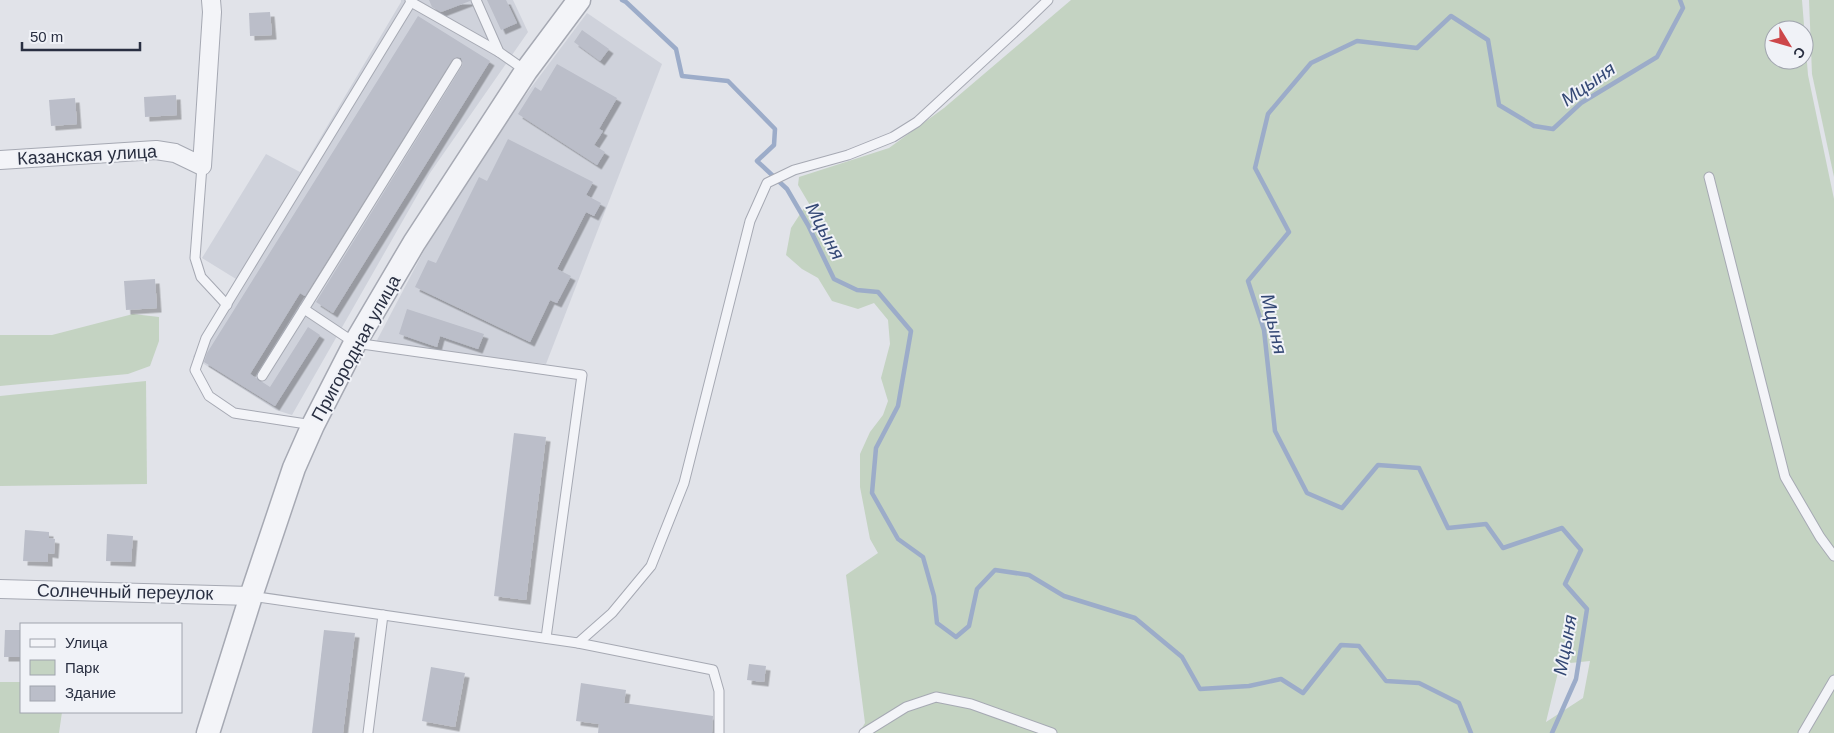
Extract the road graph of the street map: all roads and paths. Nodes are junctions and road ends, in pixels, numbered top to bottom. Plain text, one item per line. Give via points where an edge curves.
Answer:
1 (211, 0) edge
2 (476, 0) edge
3 (578, 0) edge
4 (1048, 0) edge
5 (410, 1) edge
6 (499, 52) junction
7 (457, 64) dead end
8 (526, 71) junction
9 (0, 160) edge
10 (202, 166) junction
11 (1709, 177) dead end
12 (227, 305) junction
13 (304, 309) junction
14 (355, 343) junction
15 (262, 376) dead end
16 (313, 425) junction
17 (1834, 556) edge
18 (0, 589) edge
19 (251, 596) junction
20 (383, 615) junction
21 (546, 638) junction
22 (578, 643) junction
23 (1834, 680) edge
24 (208, 733) edge
25 (368, 733) edge
26 (719, 733) edge
27 (864, 733) edge
28 (1052, 733) edge
29 (1804, 733) edge

1 - 10 street
2 - 6 lane
3 - 8 street, Пригородная улица
4 - 22 lane via 917,122 893,137 848,155 794,170 767,183 750,221 684,483 651,566 612,613
5 - 6 lane
5 - 12 lane
6 - 8 lane
7 - 13 lane
8 - 14 street, Пригородная улица via 414,243
9 - 10 street, Казанская улица via 156,150 175,153
10 - 12 lane via 195,258 200,277
11 - 17 lane via 1785,477
12 - 16 lane via 206,338 195,370 209,396 234,413
13 - 14 lane
13 - 15 lane
14 - 16 street, Пригородная улица
14 - 21 lane via 582,375
16 - 19 street, Пригородная улица via 294,468
18 - 19 street, Солнечный переулок
19 - 20 lane
19 - 24 street, Пригородная улица
20 - 21 lane
20 - 25 lane
21 - 22 lane
22 - 26 lane via 713,670 719,691
23 - 29 lane
27 - 28 lane via 906,707 936,697 971,704

